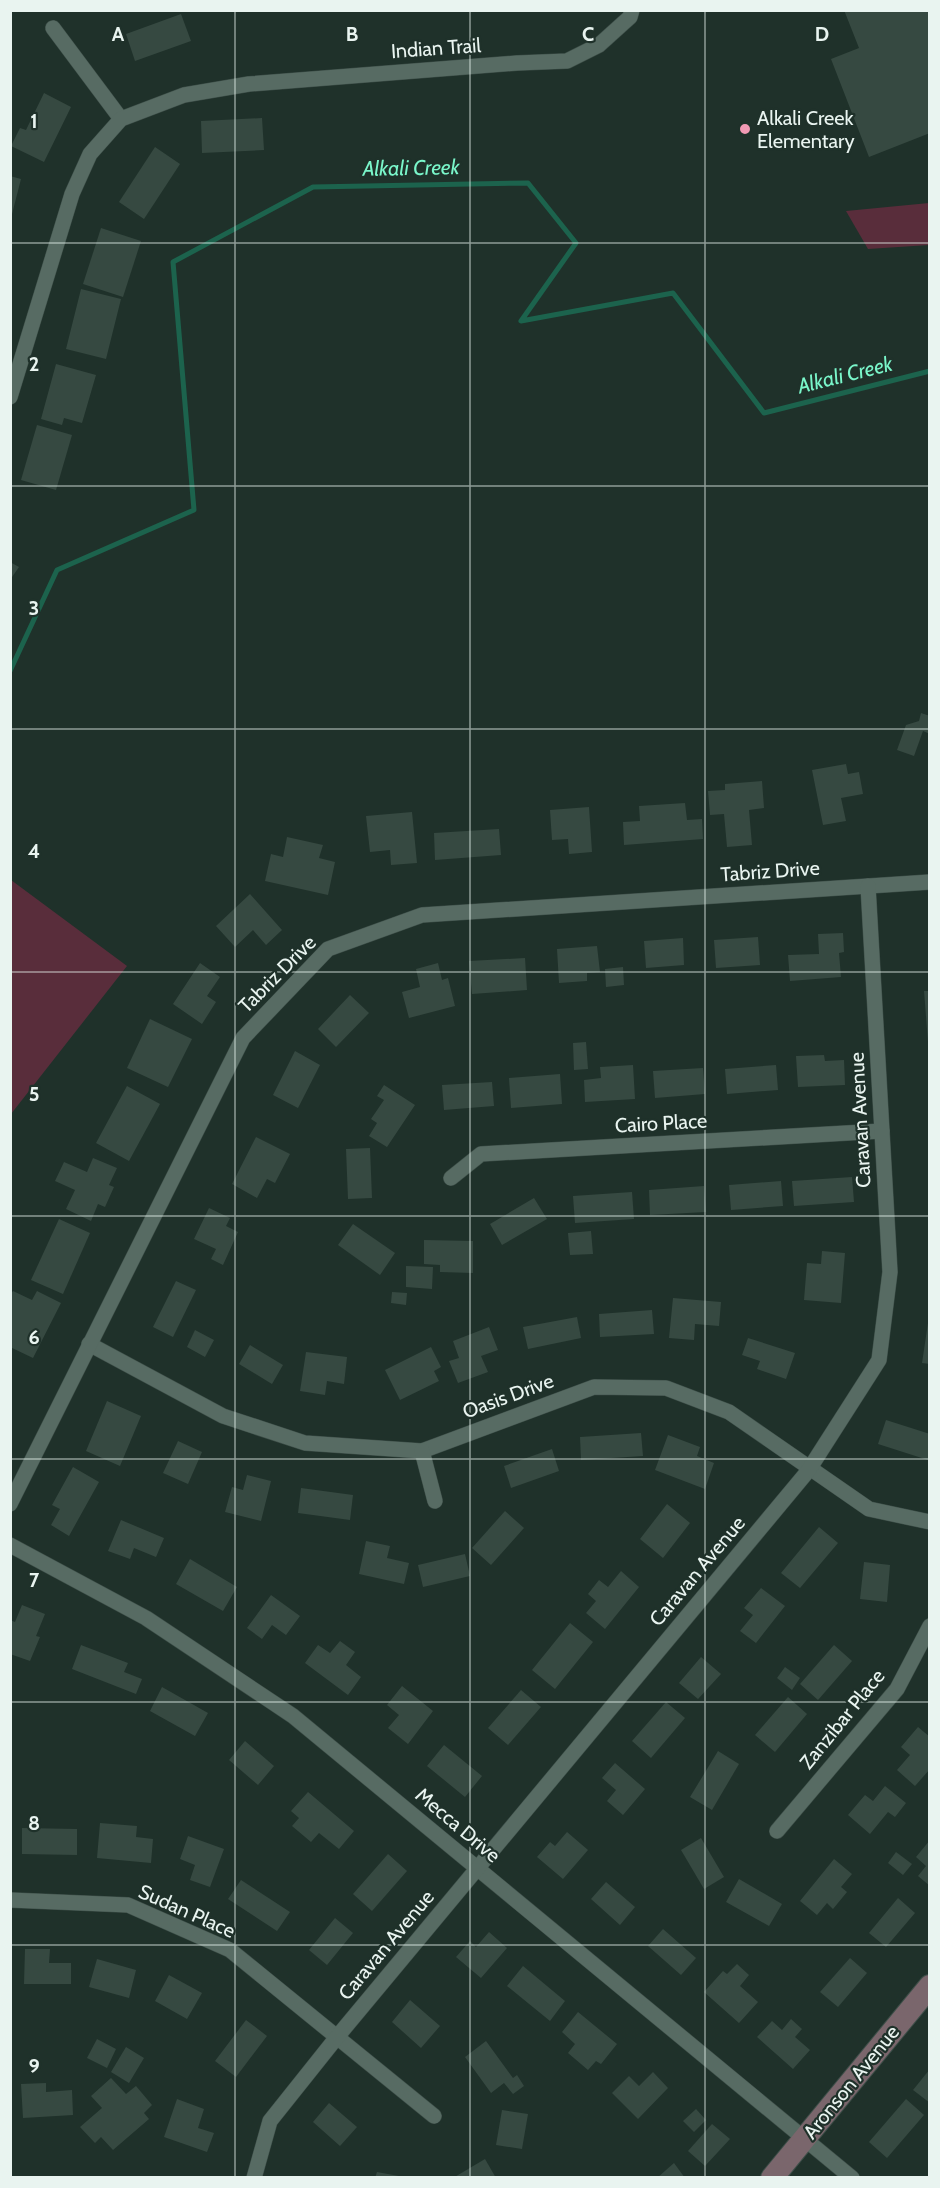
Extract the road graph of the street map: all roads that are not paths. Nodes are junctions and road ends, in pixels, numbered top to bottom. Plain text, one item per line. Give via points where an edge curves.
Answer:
1 (632, 10) edge
2 (52, 28) dead end
3 (121, 119) junction
4 (10, 397) edge
5 (930, 882) edge
6 (868, 886) junction
7 (882, 1131) junction
8 (451, 1178) dead end
9 (89, 1344) junction
10 (422, 1450) junction
11 (810, 1468) junction
12 (435, 1501) dead end
13 (10, 1504) edge
14 (930, 1522) edge
15 (10, 1545) edge
16 (930, 1626) edge
17 (777, 1831) dead end
18 (477, 1868) junction
19 (10, 1900) edge
20 (930, 1986) edge
21 (337, 2037) junction
22 (434, 2116) dead end
23 (804, 2138) junction
24 (254, 2178) edge
25 (772, 2178) edge
26 (852, 2178) edge

1 - 3 street, Indian Trail via 630,17 599,45 567,62 249,84 184,95
2 - 3 street
3 - 4 street, Indian Trail via 90,154 72,194
5 - 6 street, Tabriz Drive
6 - 7 street, Caravan Avenue
6 - 9 street, Tabriz Drive via 422,915 328,949 243,1038
7 - 8 street, Cairo Place via 481,1154
7 - 11 street, Caravan Avenue via 890,1272 879,1360
9 - 10 street, Oasis Drive via 223,1416 305,1443
9 - 13 street, Tabriz Drive
10 - 11 street, Oasis Drive via 594,1387 666,1388 729,1412
10 - 12 street
11 - 14 street, Oasis Drive via 869,1509
11 - 18 street, Caravan Avenue
15 - 18 street, Mecca Drive via 146,1618 293,1716
16 - 17 street, Zanzibar Place via 897,1689
18 - 21 street, Caravan Avenue
18 - 23 street, Mecca Drive
19 - 21 street, Sudan Place via 128,1905 230,1950
20 - 23 main road, Aronson Avenue
21 - 22 street, Sudan Place
21 - 24 street, Caravan Avenue via 270,2121
23 - 25 main road, Aronson Avenue
23 - 26 street, Mecca Drive

